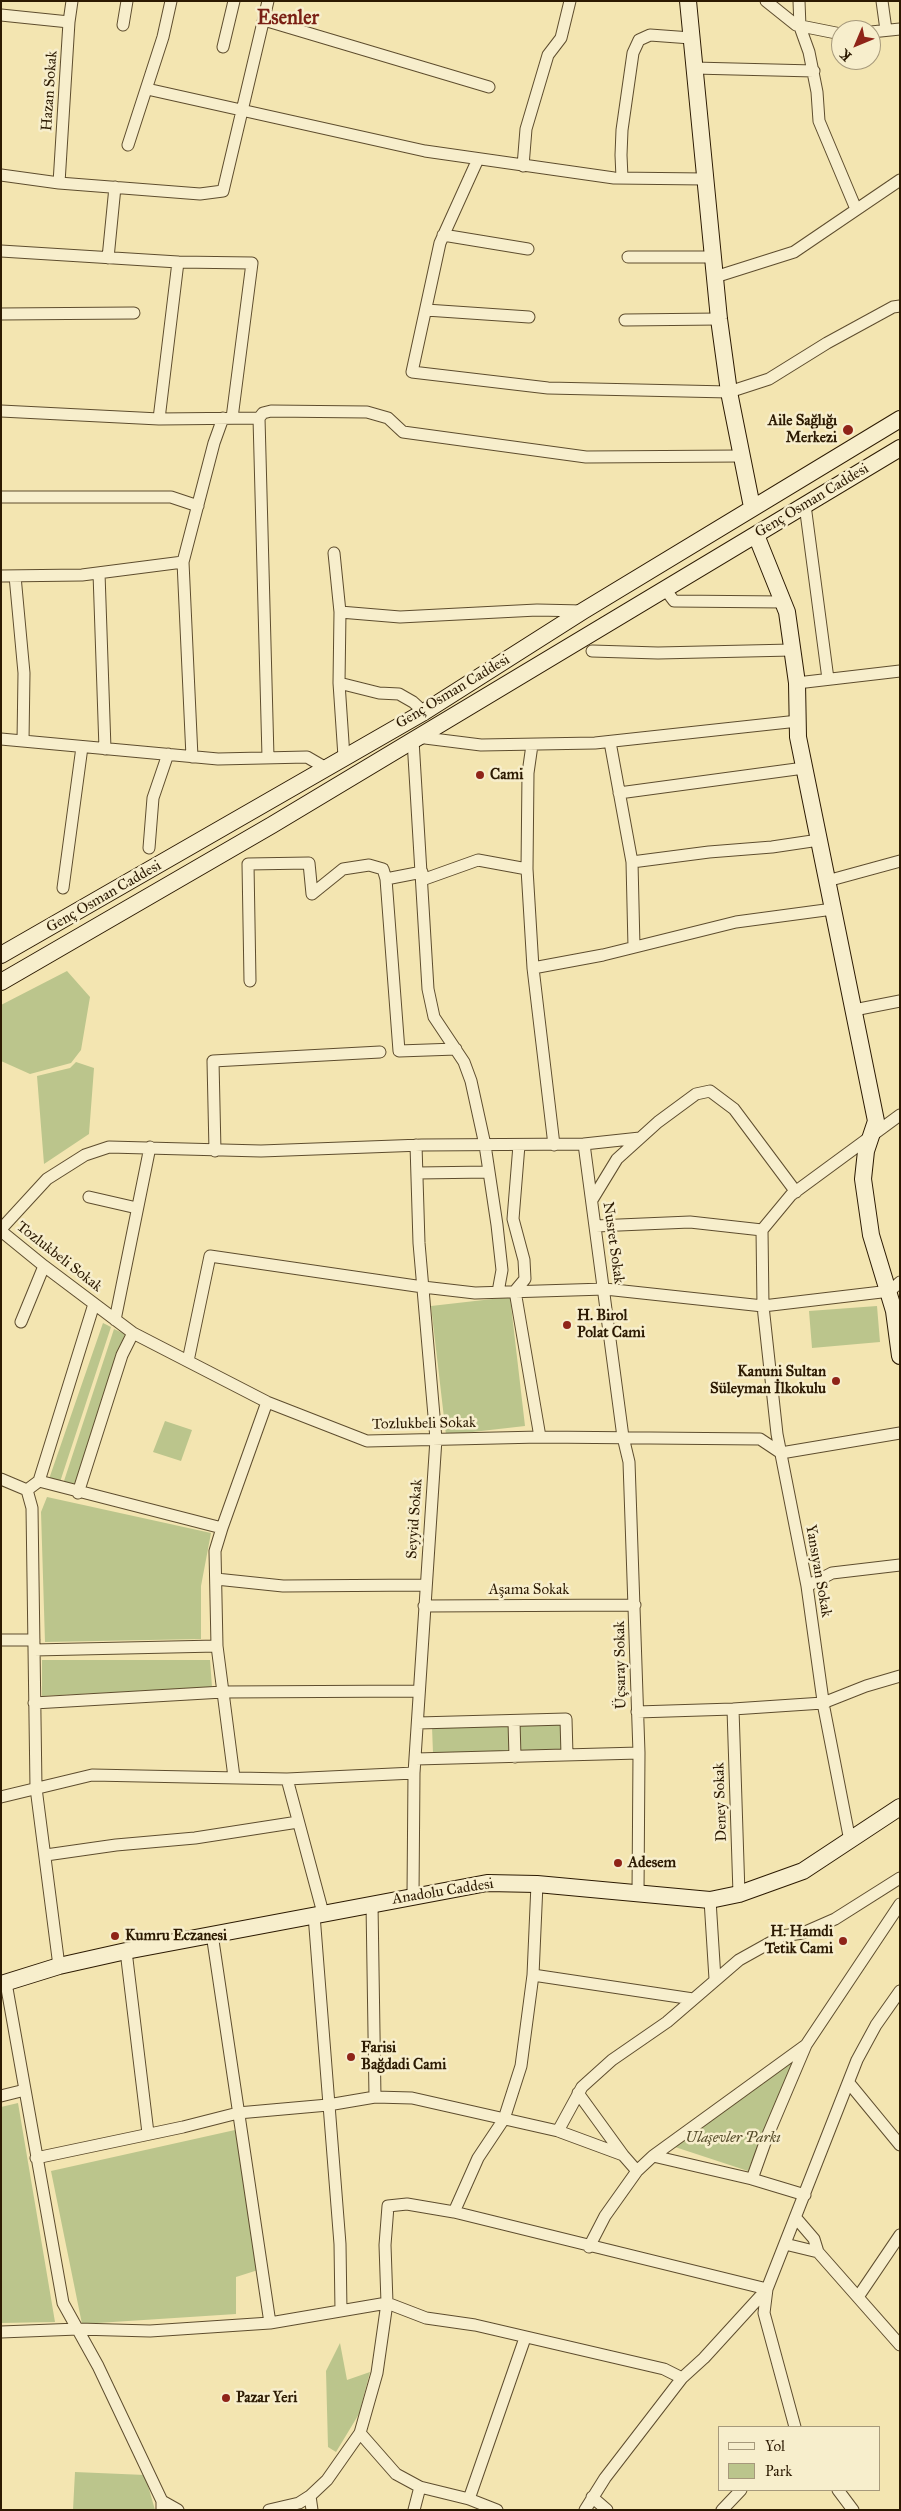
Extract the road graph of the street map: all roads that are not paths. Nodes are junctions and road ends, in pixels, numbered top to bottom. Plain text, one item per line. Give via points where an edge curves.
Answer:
1 (72, 1) edge
2 (127, 1) edge
3 (171, 1) edge
4 (234, 1) edge
5 (268, 1) edge
6 (570, 1) edge
7 (688, 1) edge
8 (766, 1) edge
9 (798, 1) edge
10 (882, 1) edge
11 (1, 15) edge
12 (264, 20) junction
13 (69, 22) junction
14 (123, 25) dead end
15 (800, 27) junction
16 (900, 29) edge
17 (886, 30) junction
18 (881, 31) edge
19 (831, 32) edge
20 (691, 38) junction
21 (224, 47) dead end
22 (694, 68) junction
23 (814, 71) junction
24 (489, 87) dead end
25 (146, 89) junction
26 (243, 111) junction
27 (128, 145) dead end
28 (478, 159) junction
29 (523, 166) junction
30 (1, 175) edge
31 (622, 178) junction
32 (705, 179) junction
33 (900, 180) edge
34 (59, 183) junction
35 (115, 187) junction
36 (856, 209) junction
37 (444, 235) junction
38 (528, 249) dead end
39 (1, 251) edge
40 (628, 257) dead end
41 (713, 257) junction
42 (108, 258) junction
43 (178, 262) junction
44 (715, 277) junction
45 (900, 306) edge
46 (426, 310) junction
47 (134, 313) dead end
48 (1, 314) edge
49 (529, 317) dead end
50 (719, 319) junction
51 (625, 320) dead end
52 (729, 392) junction
53 (1, 411) edge
54 (228, 418) junction
55 (259, 418) junction
56 (159, 419) junction
57 (900, 419) edge
58 (900, 448) edge
59 (740, 456) junction
60 (1, 497) edge
61 (805, 505) junction
62 (198, 506) junction
63 (752, 507) junction
64 (756, 535) junction
65 (334, 554) dead end
66 (183, 562) junction
67 (99, 573) junction
68 (1, 576) edge
69 (15, 576) junction
70 (666, 589) junction
71 (783, 602) junction
72 (583, 611) junction
73 (340, 612) junction
74 (792, 650) junction
75 (592, 651) dead end
76 (900, 671) edge
77 (828, 680) junction
78 (339, 683) junction
79 (797, 683) junction
80 (424, 712) junction
81 (798, 720) junction
82 (415, 738) junction
83 (1, 739) edge
84 (23, 741) junction
85 (610, 742) junction
86 (532, 745) junction
87 (82, 746) junction
88 (105, 749) junction
89 (168, 754) junction
90 (192, 756) junction
91 (268, 757) junction
92 (344, 757) junction
93 (326, 768) junction
94 (804, 768) junction
95 (619, 793) junction
96 (818, 840) junction
97 (149, 848) dead end
98 (900, 861) edge
99 (632, 862) junction
100 (527, 869) junction
101 (422, 876) junction
102 (386, 879) junction
103 (827, 881) junction
104 (63, 888) dead end
105 (833, 909) junction
106 (634, 947) junction
107 (1, 955) edge
108 (533, 968) junction
109 (250, 981) dead end
110 (1, 982) edge
111 (900, 1001) edge
112 (854, 1010) junction
113 (456, 1049) junction
114 (380, 1052) dead end
115 (900, 1115) edge
116 (872, 1136) junction
117 (640, 1138) junction
118 (554, 1144) junction
119 (584, 1144) junction
120 (416, 1145) junction
121 (485, 1145) junction
122 (519, 1145) junction
123 (150, 1147) junction
124 (215, 1151) junction
125 (489, 1172) junction
126 (417, 1173) junction
127 (796, 1192) junction
128 (88, 1197) dead end
129 (592, 1200) junction
130 (137, 1208) junction
131 (596, 1226) junction
132 (1, 1230) edge
133 (762, 1230) junction
134 (44, 1266) junction
135 (895, 1286) edge
136 (423, 1287) junction
137 (605, 1289) junction
138 (515, 1291) junction
139 (498, 1292) junction
140 (94, 1304) junction
141 (763, 1306) junction
142 (897, 1311) edge
143 (115, 1320) junction
144 (21, 1322) dead end
145 (133, 1333) junction
146 (900, 1356) edge
147 (188, 1361) junction
148 (267, 1402) junction
149 (900, 1432) edge
150 (540, 1437) junction
151 (623, 1437) junction
152 (436, 1439) junction
153 (781, 1453) junction
154 (1, 1479) edge
155 (39, 1481) junction
156 (27, 1490) junction
157 (78, 1493) junction
158 (222, 1528) junction
159 (900, 1565) edge
160 (216, 1579) junction
161 (425, 1585) junction
162 (807, 1586) junction
163 (635, 1605) junction
164 (424, 1606) junction
165 (1, 1640) edge
166 (34, 1645) junction
167 (217, 1646) junction
168 (900, 1676) edge
169 (419, 1691) junction
170 (223, 1692) junction
171 (34, 1703) junction
172 (823, 1703) junction
173 (733, 1709) junction
174 (637, 1712) junction
175 (514, 1720) junction
176 (418, 1723) junction
177 (639, 1753) junction
178 (567, 1755) junction
179 (515, 1756) junction
180 (416, 1759) junction
181 (414, 1773) junction
182 (234, 1777) junction
183 (287, 1779) junction
184 (36, 1788) junction
185 (1, 1797) edge
186 (900, 1806) edge
187 (298, 1822) junction
188 (850, 1841) junction
189 (46, 1855) junction
190 (900, 1878) edge
191 (537, 1884) junction
192 (638, 1893) junction
193 (738, 1894) junction
194 (413, 1895) junction
195 (710, 1900) junction
196 (372, 1904) junction
197 (900, 1904) edge
198 (319, 1914) junction
199 (212, 1934) junction
200 (126, 1951) junction
201 (59, 1966) junction
202 (532, 1975) junction
203 (715, 1979) junction
204 (4, 1984) edge
205 (900, 1991) edge
206 (693, 1999) junction
207 (806, 2045) junction
208 (849, 2082) junction
209 (26, 2090) junction
210 (578, 2093) junction
211 (1, 2096) edge
212 (375, 2096) junction
213 (328, 2106) junction
214 (238, 2113) junction
215 (504, 2119) junction
216 (558, 2131) junction
217 (148, 2133) junction
218 (900, 2144) edge
219 (623, 2155) junction
220 (653, 2156) junction
221 (36, 2158) junction
222 (637, 2171) junction
223 (752, 2179) junction
224 (805, 2195) junction
225 (454, 2212) junction
226 (796, 2218) junction
227 (900, 2236) edge
228 (785, 2244) junction
229 (588, 2247) junction
230 (818, 2252) junction
231 (767, 2289) junction
232 (858, 2297) junction
233 (387, 2303) junction
234 (341, 2310) junction
235 (270, 2323) junction
236 (78, 2329) junction
237 (1, 2332) edge
238 (525, 2338) junction
239 (900, 2345) edge
240 (682, 2378) junction
241 (795, 2426) edge
242 (360, 2433) junction
243 (420, 2486) junction
244 (740, 2491) edge
245 (839, 2491) edge
246 (310, 2496) junction
247 (592, 2497) junction
248 (469, 2498) junction
249 (162, 2506) edge
250 (178, 2510) edge
251 (269, 2510) edge
252 (312, 2510) edge
253 (414, 2510) edge
254 (497, 2510) edge
255 (585, 2510) edge
256 (607, 2510) edge
257 (722, 2510) edge
258 (854, 2510) edge

1 - 13 street, Hazan Sokak
2 - 14 street
3 - 25 street via 164,37
4 - 21 street
5 - 12 street
6 - 29 street via 561,38 548,55 526,129
7 - 20 street
8 - 15 street
9 - 15 street
10 - 17 street
11 - 13 street
12 - 24 street
12 - 26 street
13 - 34 street, Hazan Sokak
15 - 19 street
15 - 23 street
16 - 17 street
17 - 18 street
20 - 22 street
20 - 31 street via 650,35 639,40 633,53 622,130
22 - 23 street
22 - 32 street
23 - 36 street via 820,121
25 - 26 street
25 - 27 street
26 - 28 street via 425,151
26 - 35 street via 223,190 200,194
28 - 29 street
28 - 37 street
29 - 31 street
30 - 34 street
31 - 32 street
32 - 41 street
33 - 36 street
34 - 35 street
35 - 42 street
36 - 44 street via 794,252
37 - 38 street
37 - 46 street
39 - 42 street
40 - 41 street
41 - 44 street
42 - 43 street
43 - 54 street via 252,263
43 - 56 street
44 - 50 street
45 - 52 street via 827,343 770,379
46 - 49 street
46 - 52 street via 412,372 548,388
47 - 48 street
50 - 51 street
50 - 52 street
52 - 59 street
53 - 56 street
54 - 55 street
54 - 56 street
54 - 62 street via 214,443
55 - 59 street via 271,411 367,412 388,418 403,432 586,458
55 - 91 street
57 - 63 street, Genç Osman Caddesi
58 - 61 street, Genç Osman Caddesi
59 - 63 street
60 - 62 street via 171,496
61 - 64 street, Genç Osman Caddesi
61 - 77 street
62 - 66 street
63 - 72 street, Genç Osman Caddesi
64 - 70 street, Genç Osman Caddesi
64 - 71 street
65 - 73 street
66 - 67 street
66 - 90 street
67 - 69 street
67 - 88 street
68 - 69 street
69 - 84 street via 24,673
70 - 71 street via 674,601
70 - 82 street, Genç Osman Caddesi
71 - 74 street
72 - 73 street via 537,610 400,617
72 - 80 street, Genç Osman Caddesi
73 - 78 street
74 - 75 street
74 - 79 street
76 - 77 street
77 - 79 street
78 - 80 street via 399,694
78 - 92 street
79 - 81 street
80 - 92 street, Genç Osman Caddesi
81 - 85 street
81 - 94 street
82 - 86 street via 481,745
82 - 101 street
82 - 110 street, Genç Osman Caddesi via 264,830
83 - 84 street
84 - 87 street
85 - 86 street
85 - 95 street
86 - 100 street via 528,773
87 - 88 street
87 - 104 street
88 - 89 street
89 - 90 street
89 - 97 street via 154,798
90 - 91 street via 218,759
91 - 93 street via 307,757
92 - 93 street, Genç Osman Caddesi
93 - 107 street, Genç Osman Caddesi
94 - 95 street
94 - 96 street
95 - 99 street
96 - 99 street via 772,848
96 - 103 street
98 - 103 street
99 - 106 street
100 - 101 street via 478,860
100 - 108 street
101 - 102 street
101 - 113 street via 428,989 434,1016
102 - 109 street via 383,868 369,865 343,869 312,894 309,863 248,864
102 - 113 street via 399,1051
103 - 105 street
105 - 106 street via 736,922
105 - 112 street
106 - 108 street
108 - 118 street
111 - 112 street
112 - 116 street via 876,1121
113 - 121 street via 471,1081
114 - 124 street via 213,1061
115 - 116 street
116 - 127 street
116 - 135 street via 866,1151 863,1179 871,1235
117 - 119 street, Tozlukbeli Sokak
117 - 127 street via 696,1094 710,1091 734,1109
117 - 129 street via 617,1159
118 - 119 street, Tozlukbeli Sokak
118 - 122 street, Tozlukbeli Sokak
119 - 129 street, Nusret Sokak
120 - 121 street, Tozlukbeli Sokak
120 - 124 street, Tozlukbeli Sokak
120 - 126 street, Seyyid Sokak
121 - 122 street, Tozlukbeli Sokak
121 - 125 street
122 - 138 street via 513,1219 524,1260 525,1279
123 - 124 street, Tozlukbeli Sokak
123 - 130 street
123 - 132 street, Tozlukbeli Sokak via 109,1147 85,1154 47,1179
125 - 126 street
125 - 139 street via 502,1270
126 - 136 street, Seyyid Sokak
127 - 133 street
128 - 130 street
129 - 131 street, Nusret Sokak
130 - 143 street
131 - 133 street via 690,1222
131 - 137 street, Nusret Sokak
132 - 134 street, Tozlukbeli Sokak
133 - 141 street, Yansıyan Sokak
134 - 140 street, Tozlukbeli Sokak
134 - 144 street
135 - 141 street
135 - 142 street
136 - 139 street via 475,1293
136 - 147 street via 210,1256
136 - 152 street, Seyyid Sokak
137 - 138 street
137 - 141 street
137 - 151 street, Nusret Sokak
138 - 139 street
138 - 150 street
140 - 143 street, Tozlukbeli Sokak
140 - 155 street
141 - 153 street, Yansıyan Sokak
142 - 146 street
143 - 145 street, Tozlukbeli Sokak
145 - 147 street, Tozlukbeli Sokak
145 - 157 street via 122,1355
147 - 148 street, Tozlukbeli Sokak
148 - 152 street, Tozlukbeli Sokak via 368,1441
148 - 158 street
149 - 153 street
150 - 151 street, Tozlukbeli Sokak
150 - 152 street, Tozlukbeli Sokak
151 - 153 street, Tozlukbeli Sokak via 760,1440
151 - 163 street, Üçsaray Sokak via 629,1462
152 - 161 street, Seyyid Sokak
153 - 162 street, Yansıyan Sokak
154 - 156 street
155 - 156 street
155 - 157 street
156 - 166 street via 32,1508
157 - 158 street
158 - 160 street via 215,1551
159 - 162 street via 832,1573
160 - 161 street via 282,1586
160 - 167 street
161 - 164 street, Seyyid Sokak
162 - 172 street, Yansıyan Sokak
163 - 164 street, Aşama Sokak
163 - 174 street, Üçsaray Sokak
164 - 169 street, Seyyid Sokak
165 - 166 street
166 - 167 street
166 - 171 street
167 - 170 street
168 - 172 street
169 - 170 street
169 - 176 street, Seyyid Sokak
170 - 171 street
170 - 182 street
171 - 184 street
172 - 173 street
172 - 188 street, Yansıyan Sokak
173 - 174 street
173 - 193 street, Deney Sokak
174 - 177 street, Üçsaray Sokak
175 - 176 street
175 - 178 street via 566,1719
175 - 179 street
176 - 180 street, Seyyid Sokak
177 - 178 street
177 - 192 street, Üçsaray Sokak
178 - 179 street
179 - 180 street
180 - 181 street, Seyyid Sokak
181 - 183 street
181 - 194 street, Seyyid Sokak
182 - 183 street
182 - 184 street via 92,1775
183 - 187 street
184 - 185 street
184 - 189 street
186 - 188 street, Anadolu Caddesi
187 - 189 street
187 - 198 street
188 - 193 street, Anadolu Caddesi via 803,1872
189 - 201 street
190 - 203 street via 835,1919 803,1933 782,1936 739,1960
191 - 192 street, Anadolu Caddesi
191 - 194 street, Anadolu Caddesi via 487,1883
191 - 202 street
192 - 195 street, Anadolu Caddesi
193 - 195 street, Anadolu Caddesi
194 - 196 street, Anadolu Caddesi
195 - 203 street
196 - 198 street, Anadolu Caddesi
196 - 212 street
197 - 207 street
198 - 199 street, Anadolu Caddesi
198 - 213 street
199 - 200 street, Anadolu Caddesi
199 - 214 street
200 - 201 street, Anadolu Caddesi
200 - 217 street
201 - 204 street, Anadolu Caddesi
202 - 206 street
202 - 215 street via 521,2066
203 - 206 street
204 - 209 street
205 - 208 street via 876,2025
206 - 210 street via 667,2022 612,2060
207 - 220 street
207 - 223 street
208 - 218 street
208 - 224 street
209 - 211 street
209 - 221 street
210 - 216 street
210 - 219 street
212 - 213 street
212 - 215 street via 412,2098
213 - 214 street
213 - 234 street via 340,2244
214 - 217 street via 183,2128
214 - 235 street
215 - 216 street
215 - 225 street via 478,2158
216 - 219 street
217 - 221 street
219 - 222 street
220 - 222 street
220 - 223 street
221 - 236 street via 63,2303
222 - 229 street via 605,2216
223 - 224 street
224 - 226 street
225 - 229 street
225 - 233 street via 407,2204 388,2206 385,2244
226 - 228 street
226 - 230 street via 814,2239
227 - 232 street
228 - 230 street
228 - 231 street
229 - 231 street
230 - 232 street
231 - 240 street
231 - 241 street via 764,2313
232 - 239 street
233 - 234 street
233 - 238 street via 426,2318 475,2325
233 - 242 street via 377,2374
234 - 235 street
235 - 236 street via 150,2331
236 - 237 street
236 - 249 street
238 - 240 street via 664,2369
238 - 248 street
240 - 247 street
242 - 243 street via 396,2474
242 - 246 street via 327,2480
243 - 248 street
243 - 253 street
244 - 257 street
245 - 258 street
246 - 251 street via 299,2503
246 - 252 street
247 - 255 street
247 - 256 street
248 - 254 street
249 - 250 street

